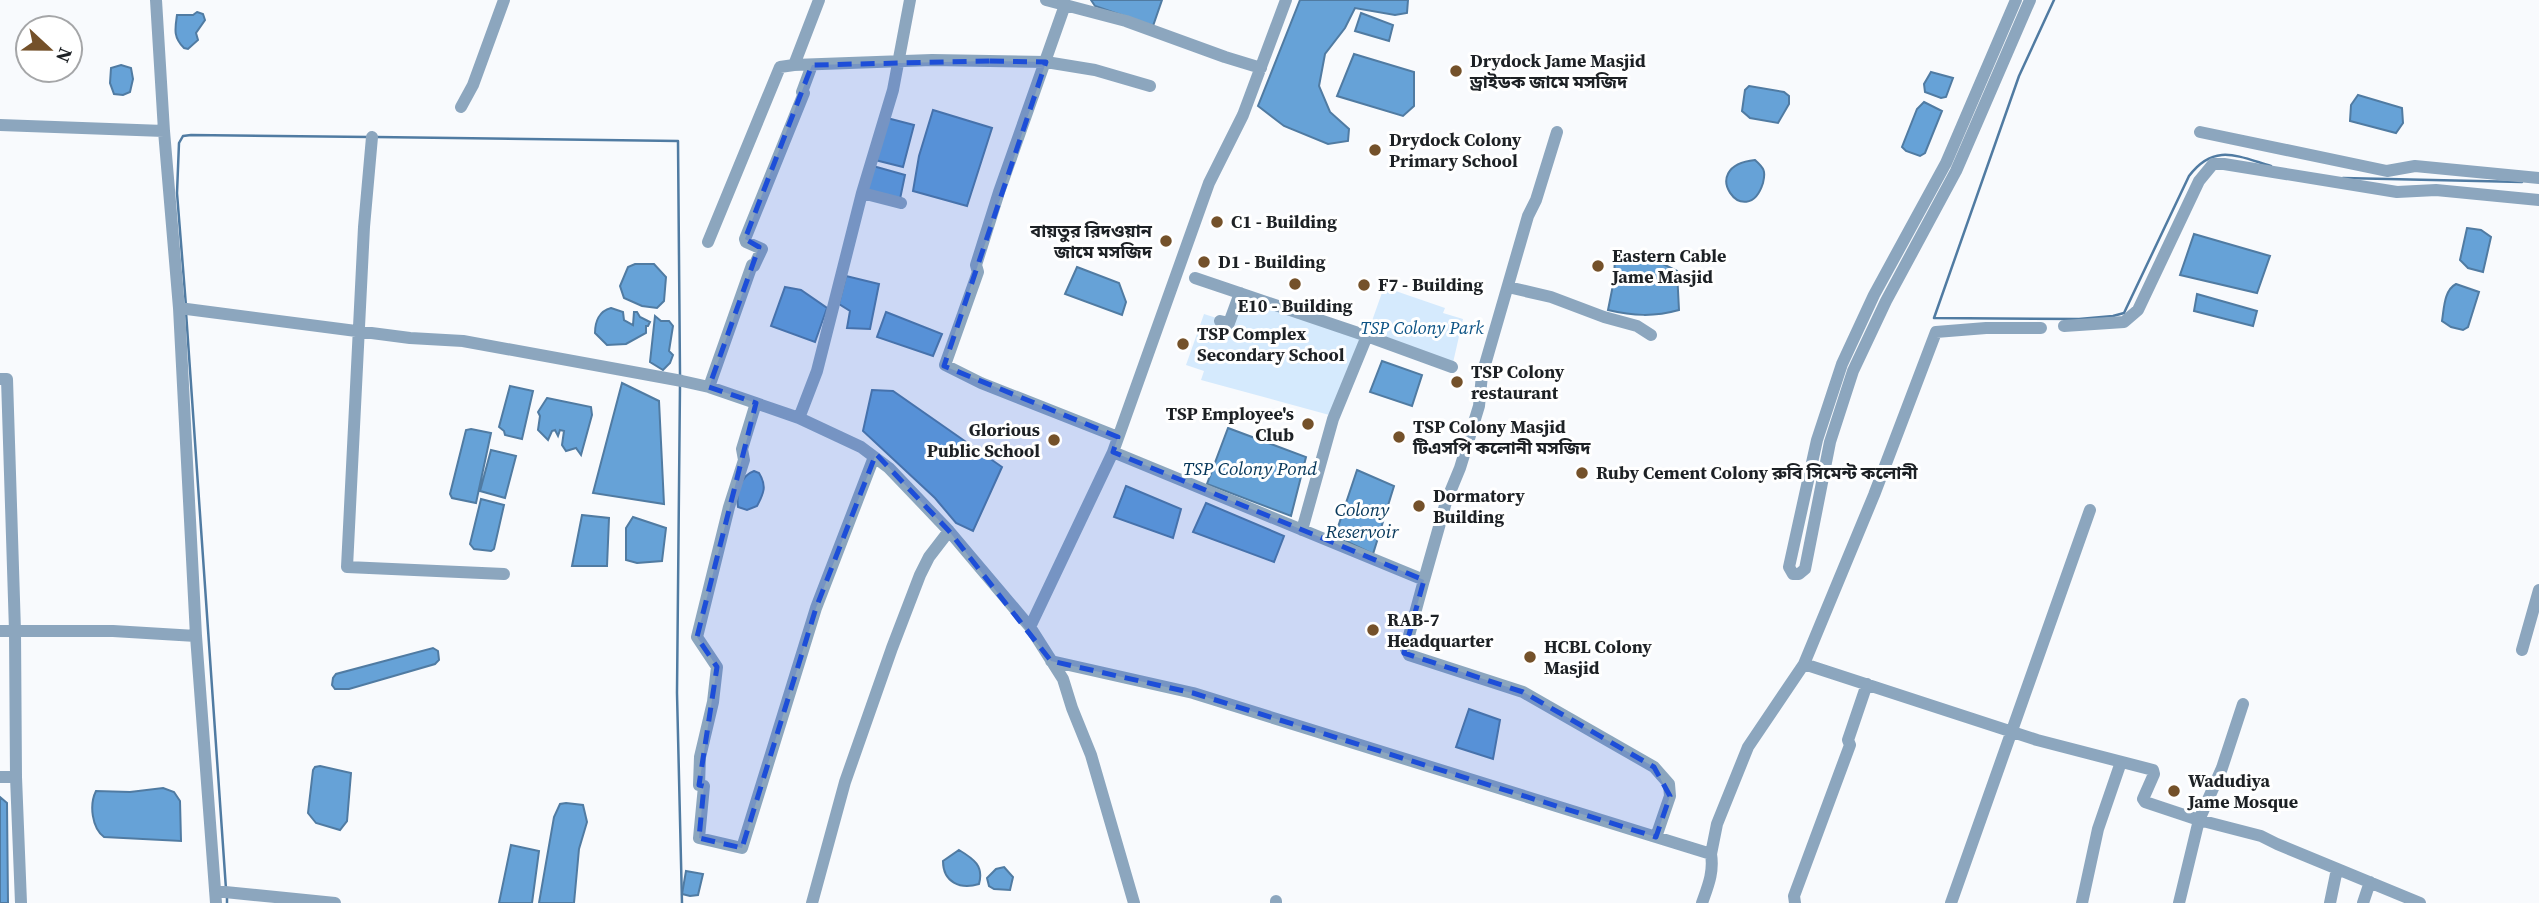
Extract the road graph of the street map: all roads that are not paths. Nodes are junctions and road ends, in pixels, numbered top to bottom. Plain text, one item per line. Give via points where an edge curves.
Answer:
1 (156, 0) edge
2 (504, 0) edge
3 (820, 0) edge
4 (910, 0) edge
5 (1046, 0) edge
6 (1286, 0) edge
7 (2016, 0) edge
8 (2030, 0) edge
9 (1065, 5) junction
10 (899, 62) junction
11 (1046, 62) junction
12 (794, 65) junction
13 (812, 65) junction
14 (1261, 68) junction
15 (1150, 86) dead end
16 (461, 107) dead end
17 (0, 125) edge
18 (164, 131) junction
19 (1557, 132) dead end
20 (2200, 132) dead end
21 (372, 137) dead end
22 (2505, 175) junction
23 (2539, 178) edge
24 (862, 193) junction
25 (2501, 197) junction
26 (2539, 200) edge
27 (901, 203) dead end
28 (708, 242) dead end
29 (1195, 278) dead end
30 (1508, 287) junction
31 (1240, 293) junction
32 (179, 307) junction
33 (1220, 321) dead end
34 (2064, 326) dead end
35 (2041, 328) dead end
36 (359, 331) junction
37 (1651, 335) dead end
38 (1367, 336) junction
39 (1452, 367) dead end
40 (0, 379) edge
41 (709, 387) junction
42 (756, 403) junction
43 (799, 418) junction
44 (1118, 437) junction
45 (1113, 452) junction
46 (874, 457) junction
47 (2090, 510) dead end
48 (1301, 530) junction
49 (949, 531) junction
50 (504, 574) dead end
51 (1424, 580) junction
52 (2539, 590) edge
53 (1030, 628) junction
54 (0, 631) edge
55 (15, 631) junction
56 (196, 636) junction
57 (2522, 650) dead end
58 (1051, 661) junction
59 (1804, 664) junction
60 (1867, 684) junction
61 (2243, 704) dead end
62 (2010, 731) junction
63 (2121, 762) junction
64 (0, 777) edge
65 (16, 777) junction
66 (2199, 820) junction
67 (1656, 837) junction
68 (1711, 854) junction
69 (2337, 869) junction
70 (2370, 882) junction
71 (215, 897) edge
72 (21, 903) edge
73 (334, 903) edge
74 (812, 903) edge
75 (1134, 903) edge
76 (1702, 903) edge
77 (1795, 903) edge
78 (1951, 903) edge
79 (2082, 903) edge
80 (2179, 903) edge
81 (2330, 903) edge
82 (2363, 903) edge
83 (2420, 903) edge

1 - 18 street
2 - 16 street
3 - 12 street
4 - 10 street
5 - 9 street
6 - 14 street
7 - 8 street via 1945,163 1842,364 1817,440 1788,568 1793,574 1805,569 1830,442 1853,371 1956,171
9 - 11 street
9 - 14 street
10 - 11 street
10 - 13 street
10 - 24 street
11 - 15 street
11 - 44 street via 999,192 946,365
12 - 13 street
12 - 28 street via 780,67
13 - 41 street via 745,239 762,249 752,265
14 - 44 street via 1209,183
17 - 18 street
18 - 32 street
19 - 30 street
20 - 22 street via 2387,171 2415,166
21 - 36 street
22 - 23 street
22 - 25 street
24 - 27 street
24 - 43 street via 817,372
25 - 26 street
25 - 34 street via 2436,190 2397,192 2213,164 2199,181 2138,310 2124,321
29 - 31 street
30 - 37 street via 1551,297
30 - 51 street via 1482,375 1479,406
31 - 33 street via 1229,323
31 - 38 street
32 - 36 street
32 - 56 street
35 - 59 street via 1936,332
36 - 41 street via 463,341
36 - 50 street via 347,567
38 - 39 street
38 - 48 street via 1334,419
40 - 55 street via 7,379
41 - 42 street
42 - 43 street
42 - 46 street via 697,637 717,667 700,757 699,785 704,786 699,838 742,848 816,608
43 - 46 street
44 - 45 street
45 - 48 street
45 - 53 street
46 - 49 street
47 - 62 street
48 - 51 street
49 - 53 street
49 - 74 street via 920,575 892,648 845,782
51 - 67 street via 1407,643 1409,655 1523,692 1654,766 1669,784 1670,796
52 - 57 street
53 - 58 street
54 - 55 street
55 - 56 street
55 - 65 street
56 - 71 street
58 - 67 street via 1206,697
58 - 75 street via 1063,679 1091,755
59 - 60 street
59 - 68 street via 1748,747 1717,824
60 - 62 street
60 - 77 street
61 - 66 street
62 - 63 street
62 - 78 street
63 - 66 street via 2154,772 2145,802
63 - 79 street via 2098,829
64 - 65 street
65 - 72 street
66 - 69 street via 2261,836
66 - 80 street
67 - 68 street
68 - 76 street via 1713,867
69 - 70 street
69 - 81 street
70 - 82 street
70 - 83 street
71 - 73 street

